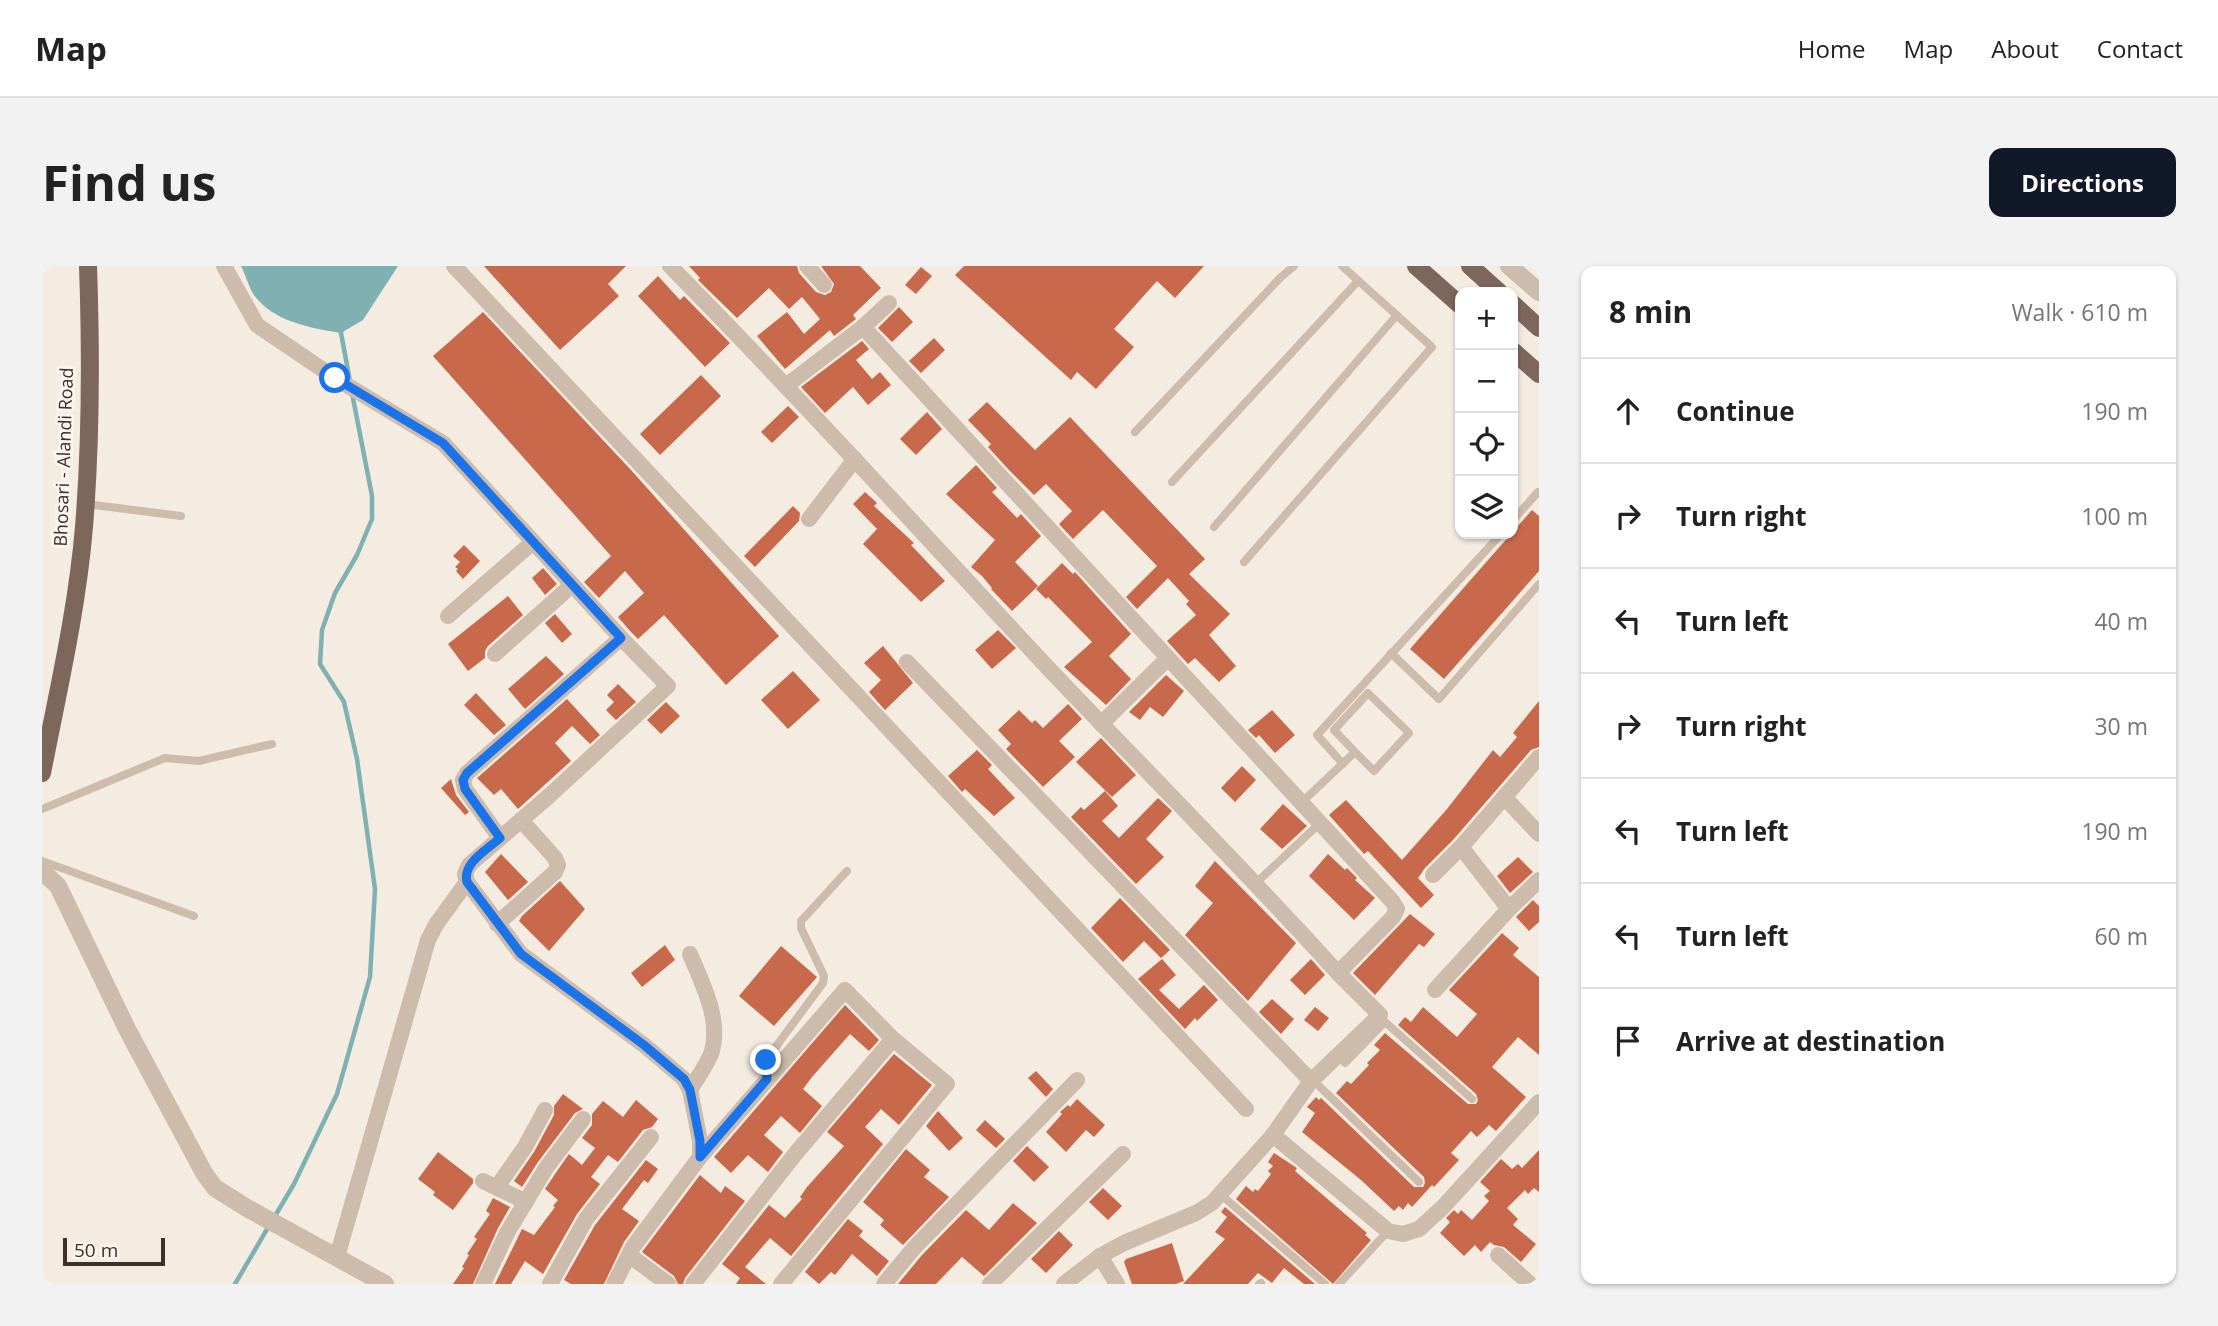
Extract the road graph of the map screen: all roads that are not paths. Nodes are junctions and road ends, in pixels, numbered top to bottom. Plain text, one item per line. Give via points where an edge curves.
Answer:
1 (88, 266) edge
2 (224, 266) edge
3 (454, 266) edge
4 (670, 266) edge
5 (807, 266) edge
6 (1294, 266) edge
7 (1342, 266) edge
8 (1416, 266) edge
9 (1470, 266) edge
10 (1509, 266) edge
11 (1358, 281) junction
12 (824, 285) dead end
13 (1493, 287) edge
14 (1539, 292) edge
15 (1455, 301) edge
16 (889, 303) dead end
17 (1518, 309) edge
18 (1397, 316) junction
19 (863, 327) junction
20 (1539, 328) edge
21 (1518, 355) edge
22 (1539, 374) edge
23 (787, 385) junction
24 (1135, 432) dead end
25 (855, 459) junction
26 (1172, 482) dead end
27 (1538, 492) edge
28 (85, 503) junction
29 (1518, 514) edge
30 (181, 516) dead end
31 (809, 519) dead end
32 (1214, 527) dead end
33 (1496, 539) edge
34 (533, 542) junction
35 (1244, 562) dead end
36 (1539, 584) edge
37 (572, 585) junction
38 (448, 616) dead end
39 (621, 638) junction
40 (1391, 653) junction
41 (495, 654) dead end
42 (1167, 659) junction
43 (907, 662) dead end
44 (1101, 724) junction
45 (44, 741) edge
46 (272, 744) dead end
47 (1355, 752) junction
48 (1539, 757) edge
49 (1343, 764) junction
50 (42, 773) edge
51 (1504, 797) junction
52 (1301, 803) junction
53 (42, 809) edge
54 (521, 820) junction
55 (1320, 823) junction
56 (1539, 834) edge
57 (500, 838) junction
58 (1461, 847) junction
59 (42, 861) edge
60 (42, 871) edge
61 (847, 871) dead end
62 (1433, 875) dead end
63 (1539, 880) edge
64 (467, 882) junction
65 (1256, 883) junction
66 (1509, 909) junction
67 (194, 916) dead end
68 (497, 924) junction
69 (690, 954) dead end
70 (1338, 972) junction
71 (1435, 990) dead end
72 (893, 1039) junction
73 (1345, 1063) joint
74 (767, 1079) junction
75 (1077, 1080) dead end
76 (1315, 1084) junction
77 (690, 1090) junction
78 (1472, 1099) dead end
79 (1539, 1102) edge
80 (1246, 1109) dead end
81 (545, 1110) dead end
82 (583, 1119) dead end
83 (1273, 1135) junction
84 (651, 1137) dead end
85 (525, 1147) junction
86 (1123, 1154) dead end
87 (700, 1157) junction
88 (551, 1162) junction
89 (1419, 1182) dead end
90 (1220, 1194) junction
91 (526, 1202) junction
92 (1388, 1231) junction
93 (629, 1255) junction
94 (1498, 1255) dead end
95 (1100, 1256) junction
96 (337, 1258) junction
97 (698, 1279) edge
98 (385, 1284) edge
99 (483, 1284) edge
100 (550, 1284) edge
101 (614, 1284) edge
102 (668, 1284) edge
103 (716, 1284) edge
104 (781, 1284) edge
105 (884, 1284) edge
106 (990, 1284) edge
107 (1064, 1284) edge
108 (1117, 1284) edge
109 (1325, 1284) edge
110 (1339, 1284) edge
111 (1530, 1284) edge

1 - 28 main road, Bhosari - Alandi Road
2 - 34 street via 257,325 443,443
3 - 80 street
4 - 23 street
5 - 12 street
6 - 24 lane
7 - 11 lane
8 - 15 main road
9 - 13 main road
10 - 14 street
11 - 18 lane
11 - 26 lane
16 - 19 street
17 - 20 main road
18 - 32 lane
18 - 35 lane via 1432,347
19 - 23 street
19 - 42 street
21 - 22 main road
23 - 25 street
25 - 31 street
25 - 44 street
27 - 29 lane
28 - 30 lane
28 - 45 main road, Bhosari - Alandi Road via 70,631
33 - 40 lane
34 - 37 street
34 - 38 street
36 - 40 lane via 1439,699
37 - 39 street
37 - 41 street
39 - 54 street via 668,686
39 - 57 street via 467,773 465,789
40 - 49 lane via 1317,735
42 - 44 street
42 - 52 street
43 - 76 street
44 - 65 street
45 - 50 main road, Bhosari - Alandi Road
46 - 53 lane via 199,761 164,758
47 - 47 lane via 1374,771 1409,733 1368,693 1334,730
47 - 49 lane
48 - 51 street
49 - 52 lane
51 - 56 street
51 - 58 street
52 - 55 street
54 - 57 street
54 - 68 street via 558,866
55 - 65 lane
55 - 70 street via 1397,909
57 - 64 street via 469,866
58 - 62 street
58 - 66 street
59 - 67 lane
60 - 96 street via 58,886 127,1029 215,1188
61 - 74 lane via 801,921 823,983 766,1060
63 - 66 street
64 - 68 street
64 - 96 street via 428,940
65 - 70 street
66 - 71 street
68 - 77 street via 521,954 644,1045 684,1079
69 - 77 street via 710,1004 715,1033 712,1053
70 - 76 street via 1380,1015
72 - 74 street via 845,990
72 - 97 street
72 - 104 street via 947,1084
73 - 76 street
73 - 78 lane via 1385,1022
74 - 87 street
75 - 105 street
76 - 83 street
76 - 89 lane
77 - 87 street
79 - 92 street via 1419,1229 1403,1234
81 - 85 street
82 - 88 street
83 - 90 street
83 - 92 street
84 - 100 street via 586,1219
85 - 88 street
85 - 91 street via 490,1184
86 - 106 street
87 - 93 street
88 - 91 street
90 - 95 street via 1196,1213
90 - 109 lane
91 - 99 street
92 - 110 lane
93 - 101 street
93 - 102 street
94 - 111 street
95 - 107 street
95 - 108 street
96 - 98 street
97 - 103 street

